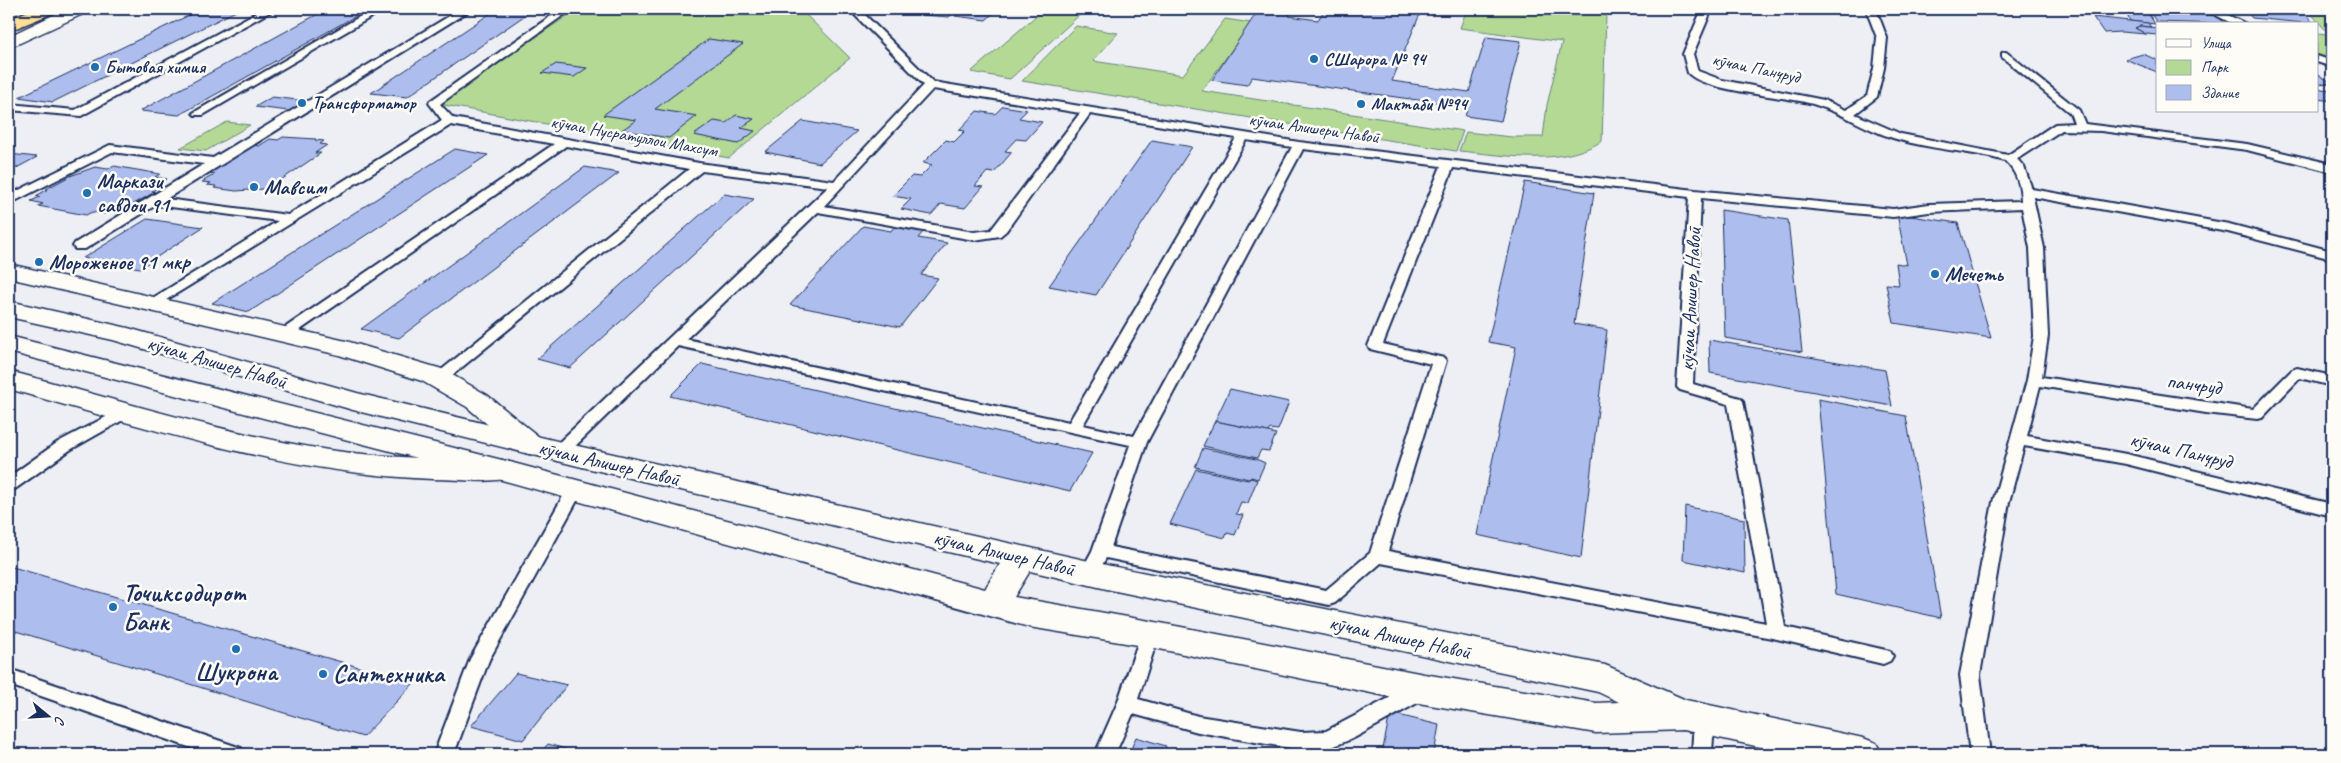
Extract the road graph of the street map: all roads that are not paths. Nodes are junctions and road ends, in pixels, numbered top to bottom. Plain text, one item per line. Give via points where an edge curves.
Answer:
1 (47, 9) edge
2 (54, 9) edge
3 (79, 9) edge
4 (270, 9) edge
5 (380, 9) edge
6 (467, 9) edge
7 (566, 9) edge
8 (854, 9) edge
9 (1707, 9) edge
10 (1871, 9) edge
11 (2209, 9) edge
12 (26, 18) junction
13 (2237, 22) edge
14 (9, 26) edge
15 (9, 43) edge
16 (2006, 55) dead end
17 (2318, 59) edge
18 (2332, 64) edge
19 (930, 86) junction
20 (9, 107) edge
21 (1087, 111) junction
22 (199, 113) dead end
23 (1847, 115) junction
24 (449, 121) junction
25 (2081, 127) junction
26 (1243, 136) junction
27 (564, 142) junction
28 (1298, 145) junction
29 (2009, 159) junction
30 (215, 162) junction
31 (1448, 164) junction
32 (699, 167) junction
33 (2332, 168) edge
34 (837, 186) junction
35 (1694, 194) junction
36 (2027, 198) junction
37 (9, 200) edge
38 (154, 201) junction
39 (815, 208) junction
40 (290, 219) junction
41 (80, 246) dead end
42 (2332, 255) edge
43 (9, 270) edge
44 (153, 304) junction
45 (9, 309) edge
46 (285, 334) junction
47 (674, 341) junction
48 (9, 344) edge
49 (9, 380) edge
50 (438, 380) junction
51 (2034, 380) junction
52 (2332, 380) edge
53 (125, 412) junction
54 (1073, 428) junction
55 (2018, 440) junction
56 (1139, 442) junction
57 (529, 444) junction
58 (559, 452) junction
59 (502, 470) junction
60 (9, 486) edge
61 (575, 490) junction
62 (2332, 510) edge
63 (1378, 556) junction
64 (1022, 557) junction
65 (1095, 562) junction
66 (992, 605) junction
67 (1776, 632) junction
68 (1150, 634) junction
69 (1883, 656) dead end
70 (9, 677) edge
71 (1424, 689) junction
72 (1127, 704) junction
73 (1693, 717) junction
74 (234, 754) edge
75 (444, 754) edge
76 (1105, 754) edge
77 (1702, 754) edge
78 (1863, 754) edge
79 (1980, 754) edge

1 - 12 highway
2 - 12 highway
3 - 15 street
4 - 20 lane via 77,114
5 - 22 lane
6 - 30 lane
7 - 24 lane via 434,102
8 - 19 lane
9 - 23 lane, кӯчаи Панҷруд via 1688,54 1693,73 1720,83 1820,102
10 - 23 lane via 1882,38 1879,68 1872,97
11 - 13 lane
12 - 14 highway
16 - 25 lane via 2075,112
17 - 18 lane
19 - 21 lane, кӯчаи Алишери Навоӣ
19 - 34 lane
21 - 26 lane, кӯчаи Алишери Навоӣ
21 - 39 lane via 995,233 974,236
23 - 29 lane, кӯчаи Панҷруд via 1877,129 1920,142
24 - 27 lane, кӯчаи Нусратуллои Махсум
24 - 40 lane
25 - 29 lane via 2059,126
25 - 33 lane via 2247,147
26 - 28 lane, кӯчаи Алишери Навоӣ
26 - 54 lane
27 - 32 lane, кӯчаи Нусратуллои Махсум
27 - 46 lane
28 - 31 lane, кӯчаи Алишери Навоӣ
28 - 56 lane
29 - 36 lane via 2018,167
30 - 37 lane via 110,148
30 - 38 lane
31 - 35 lane, кӯчаи Алишери Навоӣ
31 - 63 lane via 1374,346 1439,361
32 - 34 lane, кӯчаи Нусратуллои Махсум
32 - 50 lane
34 - 39 lane
35 - 36 lane, кӯчаи Алишери Навоӣ via 1893,213
35 - 67 lane, кӯчаи Алишер Навоӣ via 1685,387 1735,401
36 - 42 lane via 2097,203 2228,228
36 - 51 lane via 2037,248 2040,326
38 - 40 lane
38 - 41 lane
39 - 47 lane
40 - 44 lane
43 - 44 street
44 - 46 street
45 - 57 street, кӯчаи Алишер Навоӣ via 120,334 352,401
46 - 50 street via 346,349 432,375
47 - 54 lane
47 - 58 lane
48 - 59 street, кӯчаи Алишер Навоӣ
49 - 53 street
50 - 57 street via 477,401
51 - 52 lane, панчруд via 2257,414 2297,373
51 - 55 lane
53 - 59 street via 307,456 408,468
53 - 60 lane via 64,446
54 - 56 lane
55 - 62 lane, кӯчаи Панҷруд via 2126,459
55 - 79 lane via 2001,502 1970,675
56 - 65 lane
57 - 58 street, кӯчаи Алишер Навоӣ
58 - 64 street, кӯчаи Алишер Навоӣ
59 - 61 street, кӯчаи Алишер Навоӣ
61 - 66 street, кӯчаи Алишер Навоӣ
61 - 75 lane, кӯчаи Алишер Навоӣ via 480,659
63 - 65 lane, кӯчаи Алишер Навоӣ via 1329,598
63 - 67 lane
64 - 65 street, кӯчаи Алишер Навоӣ
64 - 66 street
65 - 73 street, кӯчаи Алишер Навоӣ via 1605,679
66 - 68 street, кӯчаи Алишер Навоӣ
67 - 69 lane
68 - 71 street, кӯчаи Алишер Навоӣ
68 - 72 lane
70 - 74 lane
71 - 72 lane via 1327,740 1301,741 1198,724
71 - 73 street, кӯчаи Алишер Навоӣ via 1596,718
72 - 76 lane
73 - 77 lane
73 - 78 street

